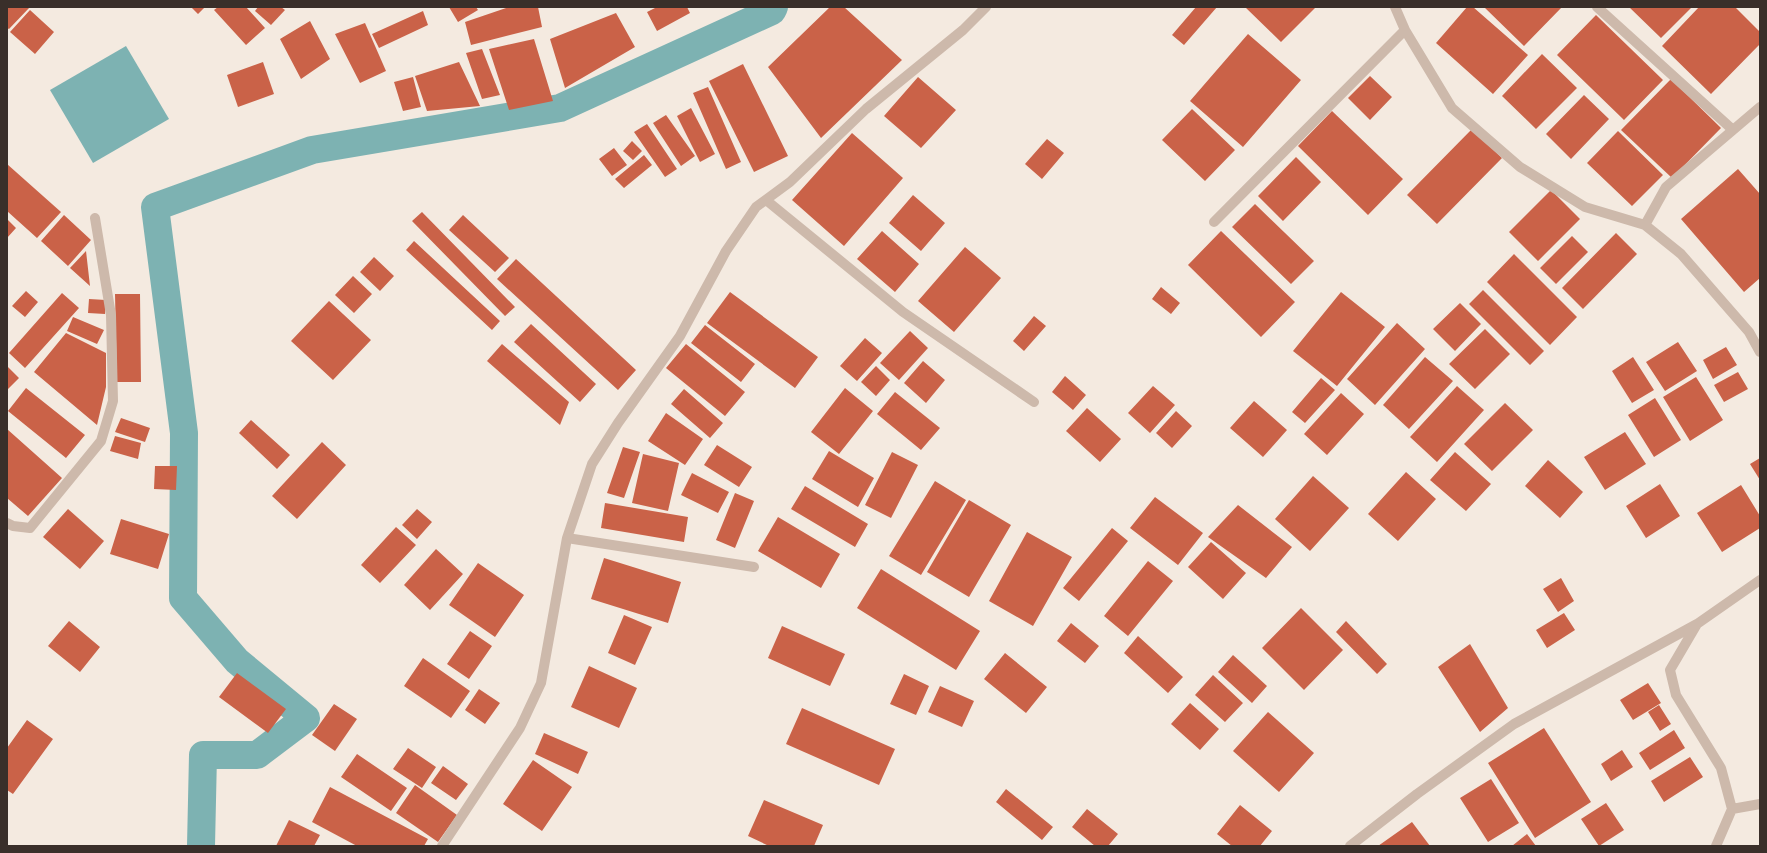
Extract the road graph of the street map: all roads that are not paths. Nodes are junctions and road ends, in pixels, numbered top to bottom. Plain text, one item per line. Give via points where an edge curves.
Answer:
1 (986, 7) edge
2 (1394, 7) edge
3 (1597, 7) edge
4 (1405, 30) junction
5 (1760, 107) edge
6 (1733, 130) junction
7 (766, 200) junction
8 (95, 218) dead end
9 (1214, 222) dead end
10 (1645, 225) junction
11 (1760, 352) edge
12 (1034, 402) dead end
13 (7, 523) edge
14 (567, 538) junction
15 (754, 567) dead end
16 (1760, 580) edge
17 (1697, 624) junction
18 (1760, 804) edge
19 (1732, 809) junction
20 (442, 846) edge
21 (1350, 846) edge
22 (1716, 846) edge

1 - 7 street via 963,30 866,109 790,182
2 - 4 street
3 - 6 street
4 - 9 street
4 - 10 street via 1452,108 1520,167 1585,207
5 - 6 street
6 - 10 street via 1666,187
7 - 12 street via 903,312
7 - 14 street via 756,207 726,251 680,336 592,464
8 - 13 street via 111,315 114,401 101,441 30,528
10 - 11 street via 1681,254 1748,332
14 - 15 street
14 - 20 street via 541,683 520,728
16 - 17 street
17 - 19 street via 1670,670 1676,695 1721,768
17 - 21 street via 1514,724
18 - 19 street
19 - 22 street

